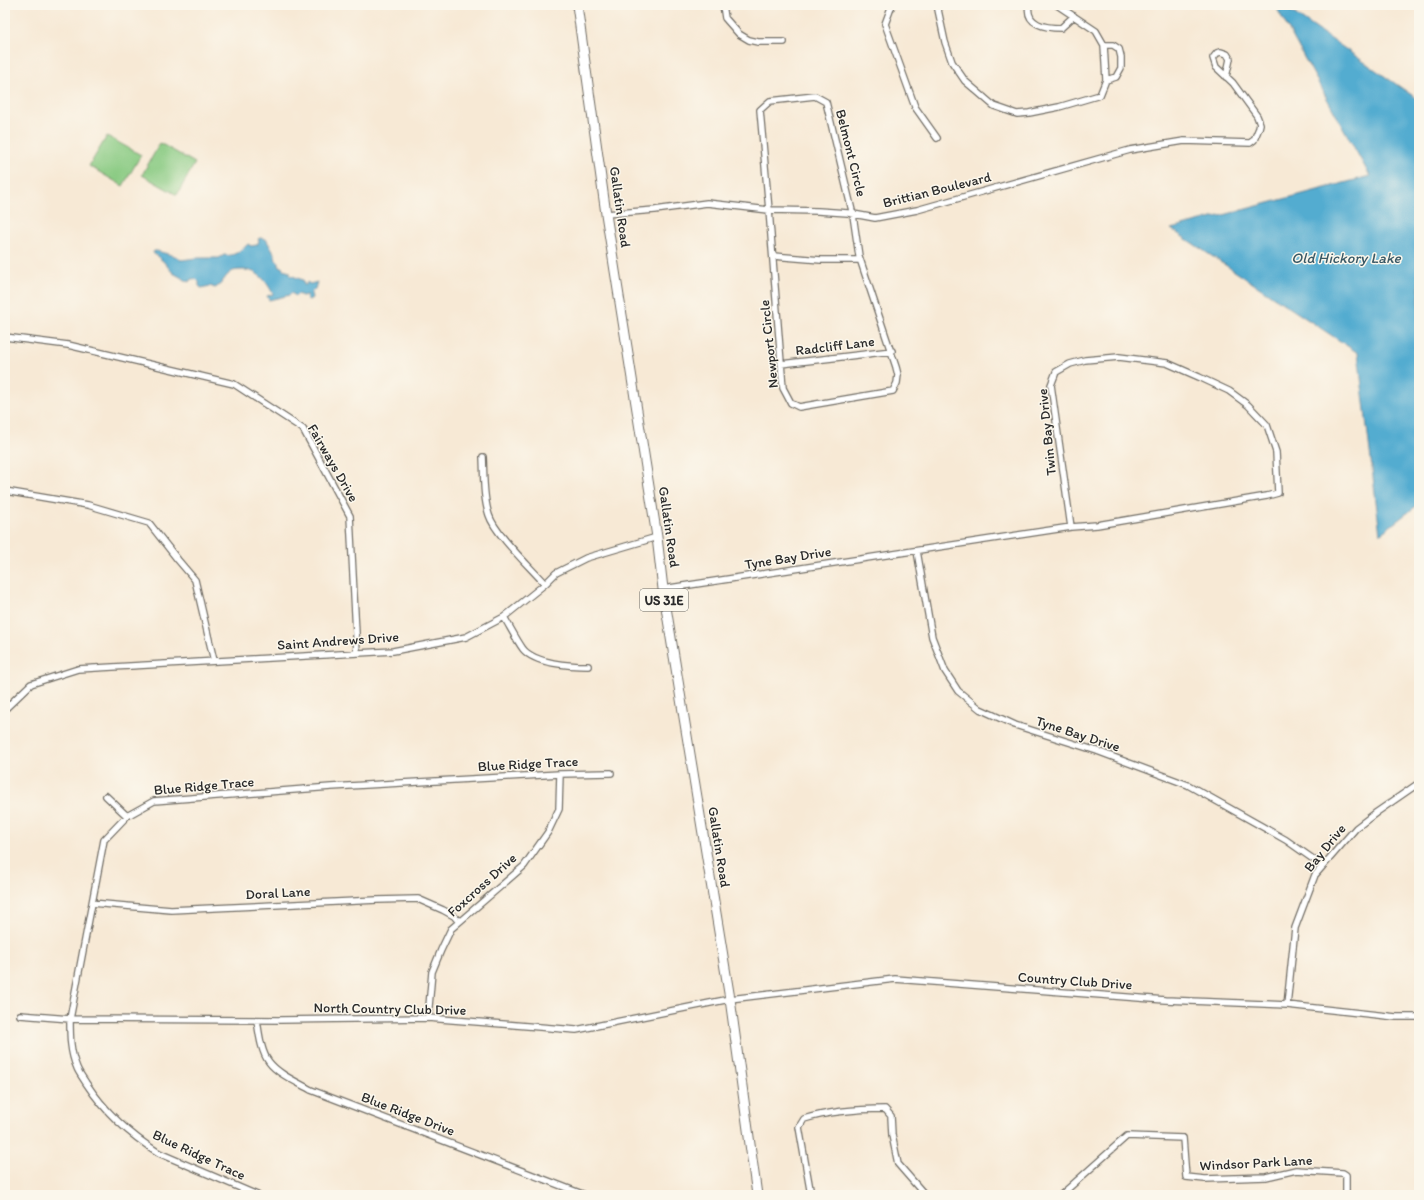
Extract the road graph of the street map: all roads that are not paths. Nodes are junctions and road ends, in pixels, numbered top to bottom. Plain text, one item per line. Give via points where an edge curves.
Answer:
1 (577, 5) edge
2 (723, 5) edge
3 (892, 5) edge
4 (937, 5) edge
5 (1029, 5) edge
6 (1057, 5) edge
7 (1074, 16) junction
8 (784, 42) dead end
9 (1104, 44) junction
10 (1226, 77) dead end
11 (1106, 80) junction
12 (937, 138) dead end
13 (769, 210) junction
14 (606, 214) junction
15 (853, 215) junction
16 (773, 256) junction
17 (860, 260) junction
18 (5, 337) edge
19 (892, 352) junction
20 (781, 364) junction
21 (483, 457) dead end
22 (5, 491) edge
23 (1278, 493) joint
24 (1071, 527) junction
25 (657, 537) junction
26 (916, 551) junction
27 (545, 584) junction
28 (662, 590) junction
29 (504, 617) junction
30 (357, 653) junction
31 (214, 661) junction
32 (588, 666) dead end
33 (5, 709) edge
34 (611, 773) dead end
35 (560, 774) junction
36 (1419, 783) edge
37 (106, 796) dead end
38 (127, 816) junction
39 (1323, 866) junction
40 (92, 903) junction
41 (459, 922) junction
42 (730, 999) junction
43 (1287, 1005) junction
44 (20, 1015) dead end
45 (1419, 1017) edge
46 (428, 1018) junction
47 (70, 1019) junction
48 (257, 1020) junction
49 (257, 1195) edge
50 (585, 1195) edge
51 (758, 1195) edge
52 (811, 1195) edge
53 (924, 1195) edge
54 (1061, 1195) edge
55 (1346, 1195) edge

1 - 14 main road, Gallatin Road / US 31E
2 - 8 street via 726,18 739,34 758,42
3 - 12 street via 885,24 915,107
4 - 11 street via 952,62 965,81 994,106 1017,114 1059,107 1100,94
5 - 7 street via 1030,17 1035,23 1049,28 1061,28
6 - 7 street
7 - 9 street via 1096,31
9 - 11 street
9 - 11 street via 1119,49 1121,57 1121,68 1116,77
10 - 15 street, Brittian Boulevard via 1257,116 1260,124 1254,140 1250,143 1184,141 1138,149 917,210 875,218
13 - 14 street, Brittian Boulevard via 707,203
13 - 15 street, Brittian Boulevard
13 - 15 street, Belmont Circle via 760,110 770,101 816,96 826,102
13 - 16 street, Newport Circle
14 - 25 main road, Gallatin Road / US 31E
15 - 17 street, Newport Circle
16 - 17 street
16 - 20 street, Newport Circle
17 - 19 street, Newport Circle
18 - 30 street, Fairways Drive via 68,345 234,384 303,429 350,516
19 - 20 street, Radcliff Lane
19 - 20 street, Newport Circle via 898,375 893,391 799,407 791,403 783,388
21 - 27 street via 485,498 489,517 499,533
22 - 31 street via 88,505 149,523 195,580
23 - 24 street, Tyne Bay Drive via 1097,525
23 - 24 street, Twin Bay Drive via 1276,452 1267,425 1248,405 1229,391 1167,364 1119,357 1085,360 1070,364 1056,372 1051,385
24 - 26 street, Tyne Bay Drive
25 - 27 street, Saint Andrews Drive via 586,558 556,573
25 - 28 main road, Gallatin Road / US 31E
26 - 28 street, Tyne Bay Drive
26 - 39 street, Tyne Bay Drive via 932,637 943,666 958,691 980,708 1015,726 1097,751 1188,785 1286,840
27 - 29 street, Saint Andrews Drive
28 - 42 main road, Gallatin Road / US 31E
29 - 30 street, Saint Andrews Drive via 466,637 393,651
29 - 32 street via 524,650 541,660
30 - 31 street, Saint Andrews Drive
31 - 33 street, Saint Andrews Drive via 78,669 31,684
34 - 35 street, Blue Ridge Trace
35 - 38 street, Blue Ridge Trace via 154,801
35 - 41 street, Foxcross Drive via 558,808 548,832 524,866
36 - 39 street, Bay Drive via 1356,828
37 - 38 street
38 - 40 street, Blue Ridge Trace via 104,840
39 - 43 street, Bay Drive via 1314,875 1295,928
40 - 41 street, Doral Lane via 171,910 418,899 454,916
40 - 47 street, Blue Ridge Trace
41 - 46 street, Foxcross Drive via 451,929 432,972
42 - 43 street, Country Club Drive via 895,979 1165,1000
42 - 46 street, North Country Club Drive via 576,1030
42 - 51 main road, Gallatin Road / US 31E
43 - 45 street, Country Club Drive
44 - 47 street, North Country Club Drive
46 - 48 street, North Country Club Drive
47 - 48 street, North Country Club Drive
47 - 49 street, Blue Ridge Trace via 70,1044 77,1068 90,1089 123,1127 159,1152
48 - 50 street, Blue Ridge Drive via 260,1041 268,1062 285,1076 304,1086
52 - 53 street via 799,1127 804,1119 818,1114 868,1109 885,1109 891,1116 898,1164
54 - 55 street, Windsor Park Lane via 1127,1136 1183,1138 1186,1177 1266,1177 1296,1170 1342,1173 1346,1175

